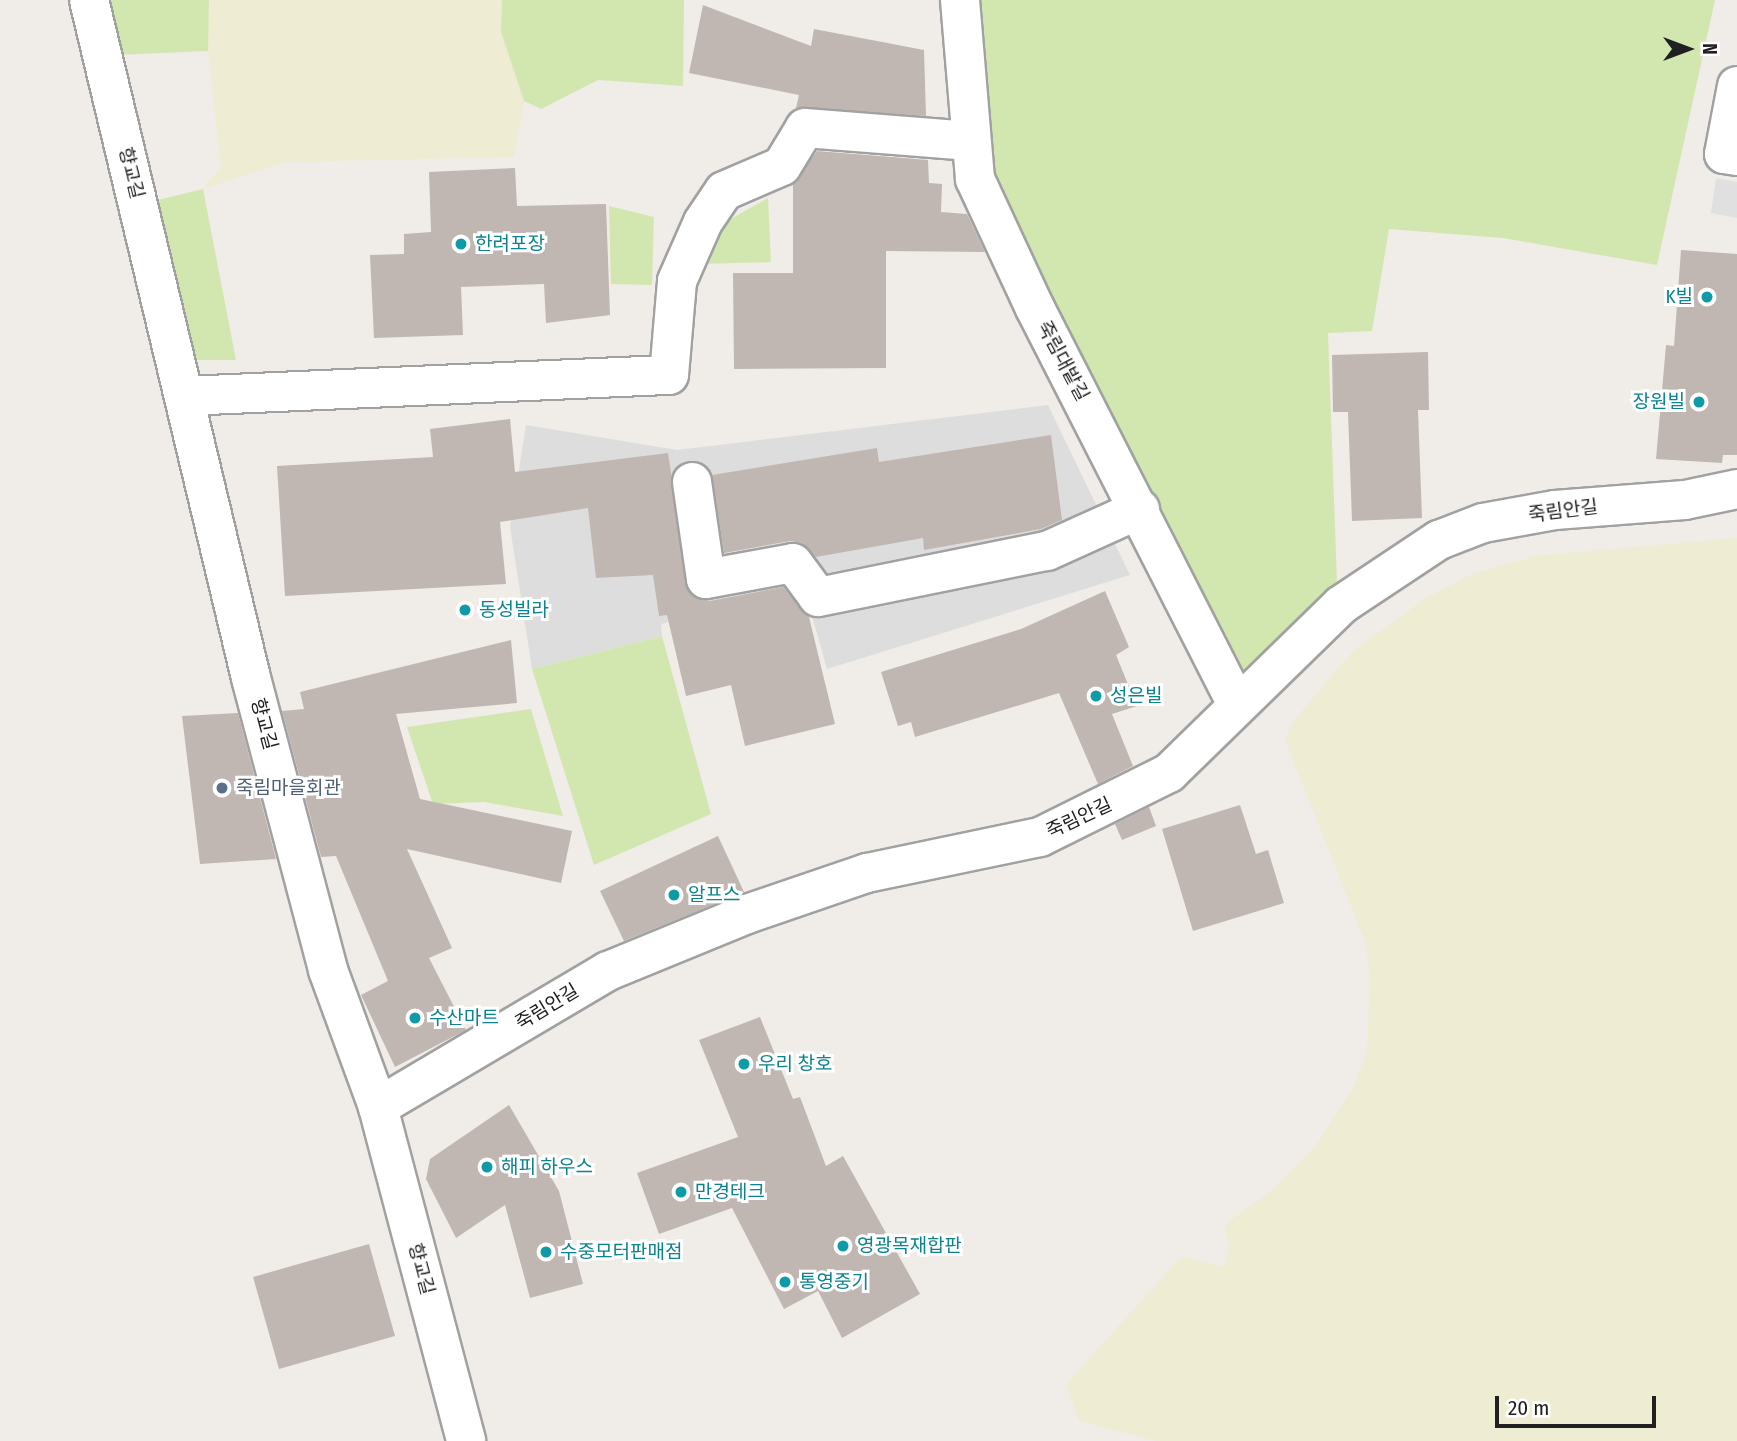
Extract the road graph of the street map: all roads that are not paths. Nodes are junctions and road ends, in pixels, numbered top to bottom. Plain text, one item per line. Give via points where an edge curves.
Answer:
1 (89, 0) edge
2 (960, 0) edge
3 (1737, 86) edge
4 (970, 141) junction
5 (1737, 156) edge
6 (185, 396) junction
7 (692, 482) dead end
8 (1737, 489) edge
9 (1140, 509) junction
10 (1236, 703) junction
11 (378, 1107) junction
12 (466, 1441) edge

1 - 6 street, 향교길
2 - 4 street, 죽림대밭길
3 - 5 street via 1724,154
4 - 6 street via 804,128 782,166 724,191 703,222 677,281 669,375
4 - 9 street, 죽림대밭길 via 975,179 1018,273
6 - 11 street, 향교길 via 251,678 328,970
7 - 9 street via 706,579 793,563 818,597 1047,551
8 - 10 street, 죽림안길 via 1685,500 1555,510 1483,523 1439,540 1340,605 1247,698
9 - 10 street, 죽림대밭길
10 - 11 street, 죽림안길 via 1169,774 1052,831 867,873 747,914 608,971
11 - 12 street, 향교길

